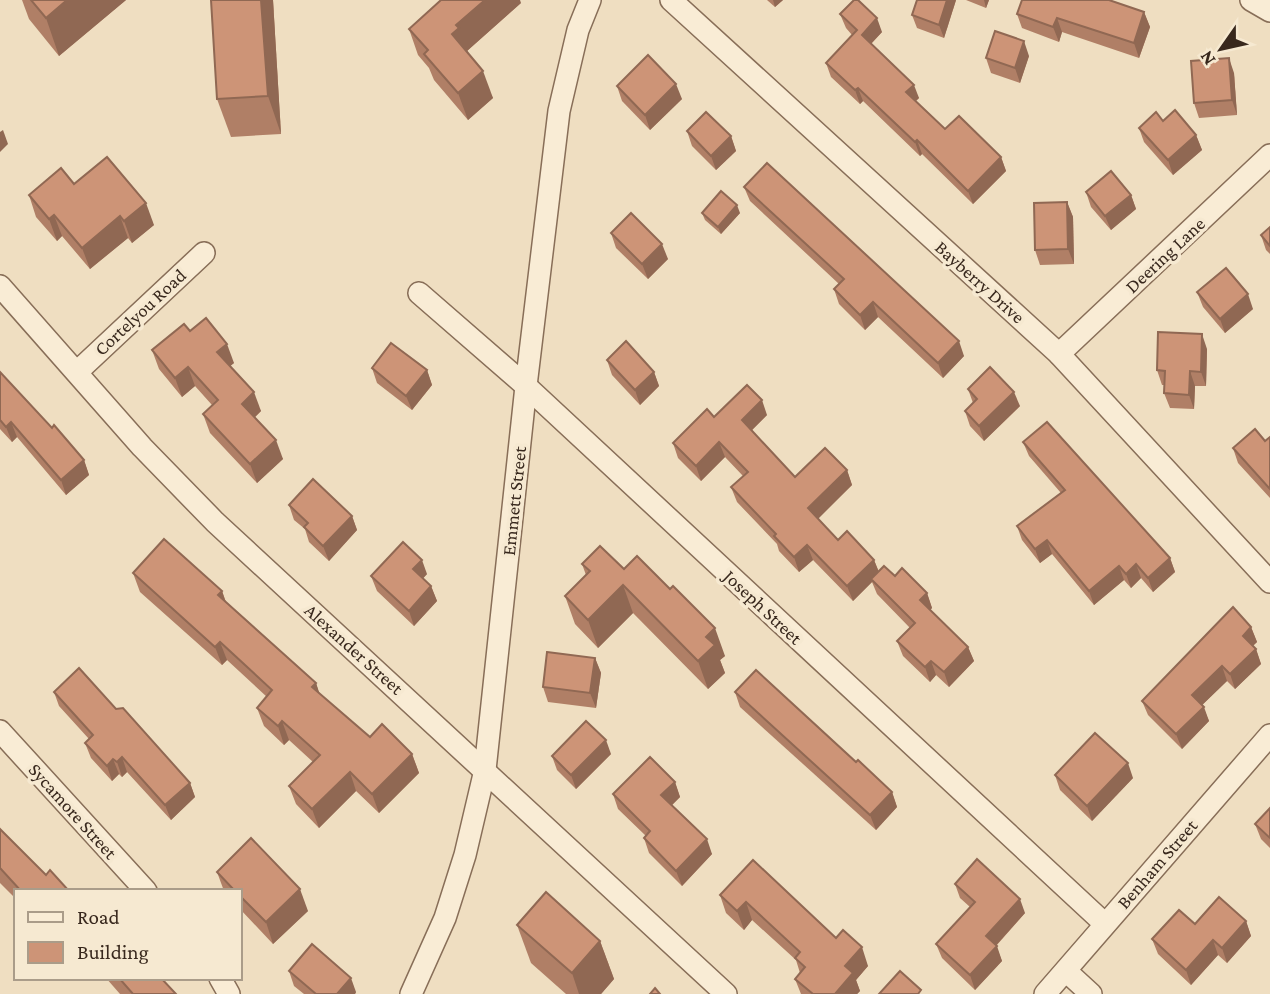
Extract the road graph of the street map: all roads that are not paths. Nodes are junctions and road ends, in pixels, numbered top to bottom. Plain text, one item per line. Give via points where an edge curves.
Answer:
1 (590, 0) edge
2 (671, 0) edge
3 (1251, 0) edge
4 (1270, 11) edge
5 (1270, 155) edge
6 (204, 253) dead end
7 (0, 286) edge
8 (419, 293) dead end
9 (1059, 354) junction
10 (77, 372) junction
11 (526, 386) junction
12 (1270, 582) edge
13 (0, 731) edge
14 (1270, 735) edge
15 (485, 770) junction
16 (144, 889) edge
17 (1105, 924) junction
18 (1066, 971) junction
19 (411, 994) edge
20 (726, 994) edge
21 (1045, 994) edge
22 (1091, 994) edge

1 - 11 street, Emmett Street via 559,111
2 - 9 street, Bayberry Drive
3 - 4 street
5 - 9 street, Deering Lane
6 - 10 street, Cortelyou Road
7 - 10 street, Alexander Street
8 - 11 street, Joseph Street
9 - 12 street, Bayberry Drive
10 - 15 street, Alexander Street via 215,522
11 - 15 street, Emmett Street
11 - 17 street, Joseph Street
13 - 16 street, Sycamore Street
14 - 17 street, Benham Street
15 - 19 street, Emmett Street via 466,855 445,918
15 - 20 street, Alexander Street
17 - 18 street, Benham Street
18 - 21 street, Benham Street
18 - 22 street

